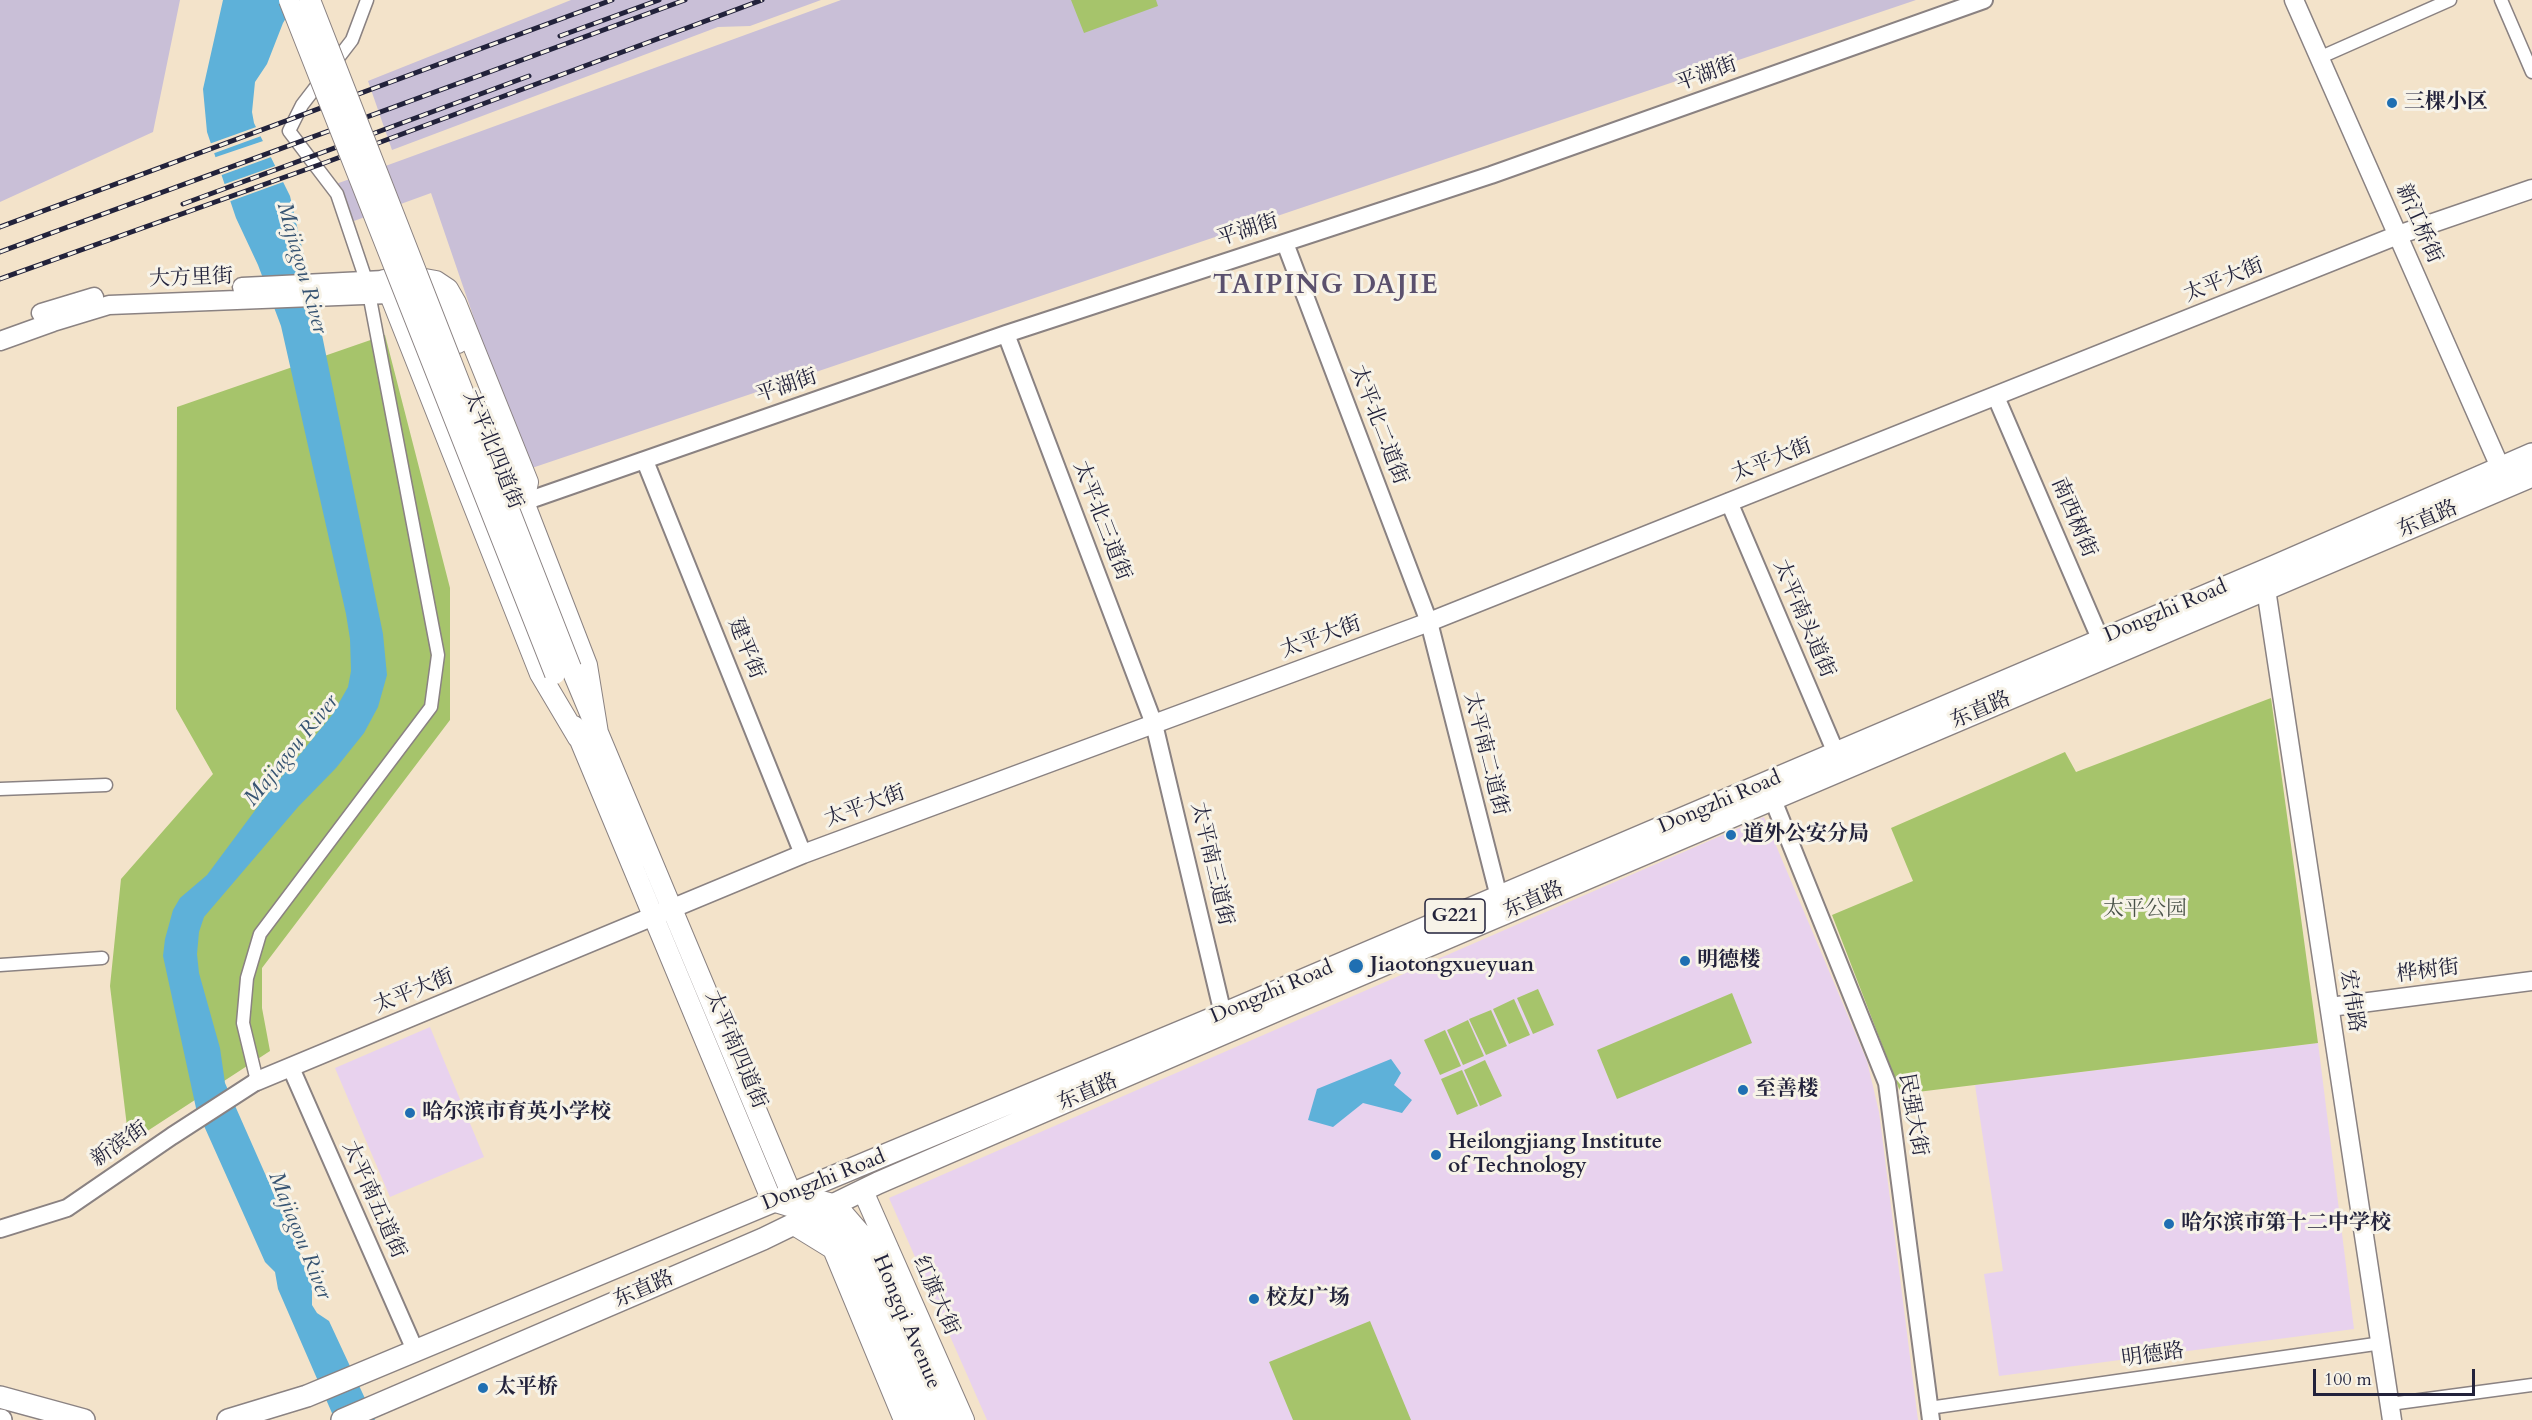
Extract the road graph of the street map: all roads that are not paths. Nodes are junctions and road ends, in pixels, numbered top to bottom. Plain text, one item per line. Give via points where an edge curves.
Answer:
1 (289, 0) edge
2 (309, 0) edge
3 (367, 0) edge
4 (1984, 0) edge
5 (2294, 0) edge
6 (2450, 0) edge
7 (2501, 0) edge
8 (2320, 57) junction
9 (2532, 72) edge
10 (2532, 189) edge
11 (2398, 235) junction
12 (1285, 243) junction
13 (377, 288) junction
14 (230, 294) junction
15 (0, 330) edge
16 (1006, 334) junction
17 (0, 341) edge
18 (1996, 398) junction
19 (2532, 454) edge
20 (645, 461) junction
21 (2500, 467) junction
22 (2532, 476) edge
23 (524, 502) junction
24 (1729, 502) junction
25 (2266, 589) junction
26 (1429, 622) junction
27 (2104, 648) junction
28 (563, 671) junction
29 (1154, 724) junction
30 (579, 738) junction
31 (599, 739) junction
32 (1836, 753) junction
33 (106, 785) dead end
34 (0, 789) edge
35 (1773, 800) junction
36 (803, 854) junction
37 (1498, 897) junction
38 (672, 910) junction
39 (654, 917) junction
40 (102, 958) dead end
41 (0, 965) edge
42 (2532, 981) edge
43 (2330, 1007) junction
44 (1223, 1014) junction
45 (291, 1068) junction
46 (257, 1081) junction
47 (863, 1191) junction
48 (782, 1197) junction
49 (836, 1204) junction
50 (815, 1214) junction
51 (794, 1225) junction
52 (0, 1229) edge
53 (854, 1239) junction
54 (2382, 1343) junction
55 (415, 1350) junction
56 (2532, 1385) edge
57 (0, 1397) edge
58 (2391, 1412) edge
59 (1930, 1414) edge
60 (84, 1420) edge
61 (228, 1420) edge
62 (342, 1420) edge
63 (904, 1420) edge
64 (922, 1420) edge
65 (943, 1420) edge
66 (964, 1420) edge

1 - 28 main road, 太平北四道街, bridge
2 - 28 main road, 太平北四道街, bridge
3 - 13 street via 352,40 302,105 289,131 337,194
4 - 12 street, 平湖街 via 1491,176
5 - 8 main road, 新江桥街
6 - 8 street
7 - 9 street
8 - 11 main road, 新江桥街
10 - 11 main road, 太平大街
11 - 18 main road, 太平大街
11 - 21 main road, 新江桥街
12 - 16 street, 平湖街
12 - 26 street, 太平北二道街
13 - 14 main road, 大方里街
13 - 23 main road via 430,280 442,284 452,295 528,483
13 - 30 main road via 540,674
13 - 46 street via 438,655 431,707 260,934 247,978 243,1023
14 - 15 main road, 大方里街 via 131,293 93,297
14 - 17 main road, 大方里街 via 109,305
16 - 20 street, 平湖街
16 - 29 street, 太平北三道街
18 - 24 main road, 太平大街
18 - 27 street, 南西树街
19 - 21 highway, Dongzhi Road / G221
20 - 23 street, 平湖街
20 - 36 street, 建平街
21 - 27 highway, Dongzhi Road / G221
22 - 25 highway, 东直路 / G221
23 - 31 main road via 587,665
24 - 26 main road, 太平大街
24 - 32 street, 太平南头道街
25 - 27 highway, 东直路 / G221
25 - 43 main road, 宏伟路
26 - 29 main road, 太平大街
26 - 37 street, 太平南二道街
27 - 32 highway, Dongzhi Road / G221
27 - 35 highway, 东直路 / G221
28 - 30 main road, 太平北四道街
28 - 31 main road, 太平北四道街
29 - 36 main road, 太平大街
29 - 44 street, 太平南三道街
30 - 39 main road, 太平北四道街
31 - 38 main road, 太平北四道街
32 - 37 highway, Dongzhi Road / G221
33 - 34 street
35 - 47 highway, 东直路 / G221
35 - 59 street, 民强大街 via 1887,1083
36 - 38 main road, 太平大街
37 - 44 highway, Dongzhi Road / G221
38 - 39 main road, 太平大街
38 - 48 main road, 太平南四道街
39 - 45 main road, 太平大街
39 - 48 main road, 太平南四道街
40 - 41 street
42 - 43 main road, 桦树街
43 - 54 main road, 宏伟路
44 - 48 highway, Dongzhi Road / G221
45 - 46 main road, 太平大街
45 - 55 street, 太平南五道街
46 - 52 street, 新滨街 via 67,1208
47 - 49 highway, 东直路 / G221
47 - 66 main road, 红旗大街
48 - 49 main road
48 - 50 main road
48 - 55 highway, Dongzhi Road / G221
49 - 50 highway, 东直路 / G221
49 - 53 main road
50 - 51 highway, 东直路 / G221
50 - 53 main road
51 - 62 highway, 东直路 / G221
51 - 63 main road via 833,1249
53 - 64 main road, Hongqi Avenue
53 - 65 main road, Hongqi Avenue
54 - 58 main road, 宏伟路
54 - 59 street, 明德路
55 - 61 highway, Dongzhi Road / G221 via 307,1396
56 - 58 street
57 - 60 highway

